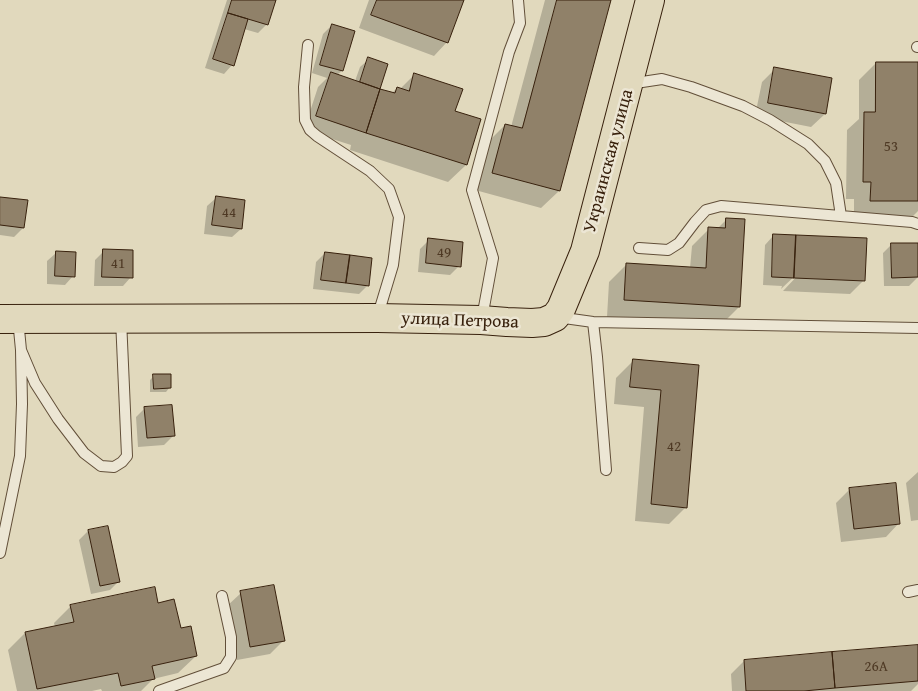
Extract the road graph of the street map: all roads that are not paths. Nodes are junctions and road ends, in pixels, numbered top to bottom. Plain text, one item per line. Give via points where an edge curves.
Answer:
1 (518, 0) edge
2 (650, 0) edge
3 (308, 45) dead end
4 (628, 84) junction
5 (842, 216) junction
6 (918, 224) edge
7 (639, 248) dead end
8 (555, 316) junction
9 (121, 318) junction
10 (377, 318) junction
11 (9, 319) edge
12 (481, 320) junction
13 (593, 322) junction
14 (918, 328) edge
15 (21, 350) junction
16 (606, 470) dead end
17 (0, 554) edge
18 (222, 596) dead end
19 (159, 691) edge

1 - 12 lane via 520,23 509,52 472,190 493,258
2 - 4 main road, Украинская улица
3 - 10 lane via 304,87 305,120 310,130 370,171 389,190 399,217 393,265
4 - 5 lane via 662,79 743,106 770,120 808,144 825,161 836,183
4 - 8 main road, Украинская улица via 585,250 561,309
5 - 6 lane
5 - 7 lane via 720,206 706,210 680,243 668,250
8 - 12 main road, улица Петрова via 544,322 532,323
8 - 13 lane, улица Петрова
9 - 10 main road, улица Петрова
9 - 11 main road, улица Петрова
9 - 15 lane via 127,456 114,467 101,466 84,453 35,383
10 - 12 main road, улица Петрова
11 - 15 lane
13 - 14 lane, улица Петрова
13 - 16 lane
15 - 17 lane via 20,456
18 - 19 lane via 231,637 231,657 224,668

